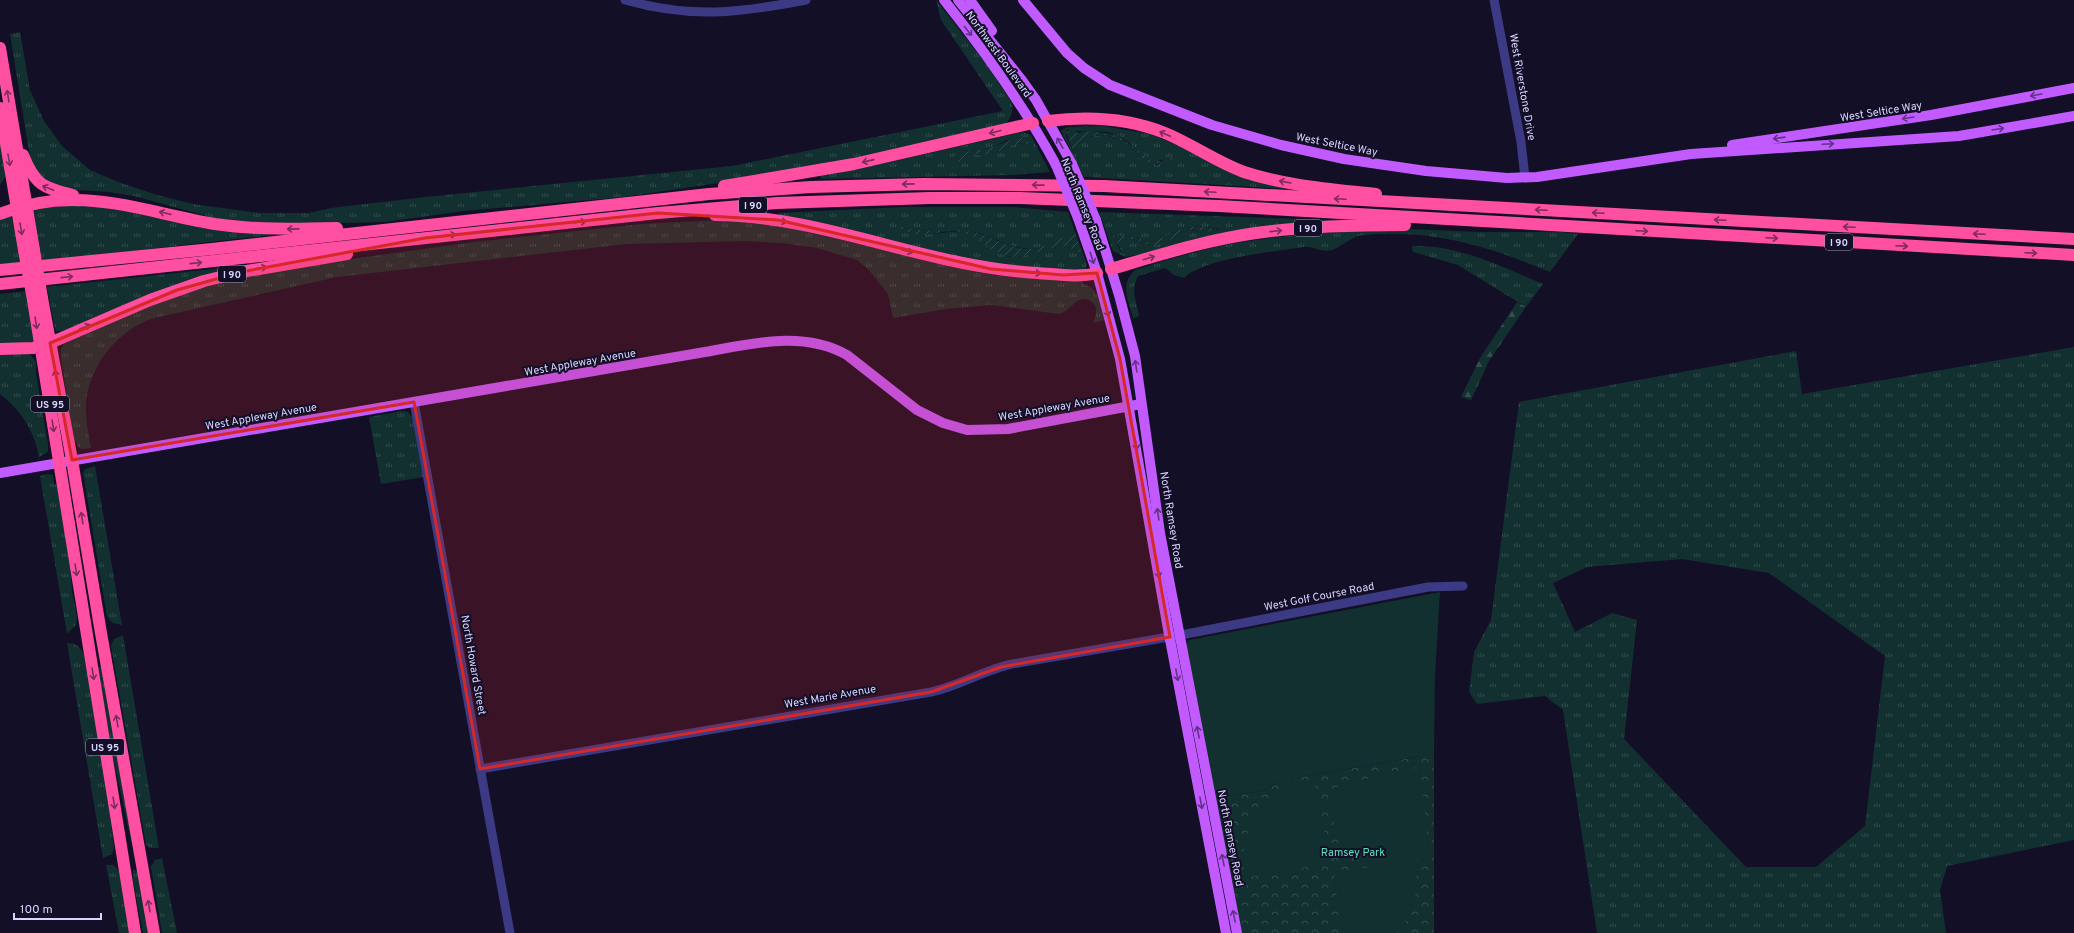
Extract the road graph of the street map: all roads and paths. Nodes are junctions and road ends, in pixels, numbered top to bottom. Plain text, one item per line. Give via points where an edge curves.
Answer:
1 (625, 0) edge
2 (806, 0) edge
3 (944, 0) edge
4 (958, 0) edge
5 (970, 0) edge
6 (1023, 0) edge
7 (1494, 0) edge
8 (0, 48) edge
9 (1021, 79) junction
10 (2074, 88) edge
11 (0, 108) edge
12 (2074, 116) edge
13 (1048, 121) junction
14 (1033, 123) junction
15 (15, 134) junction
16 (1691, 154) junction
17 (1525, 178) junction
18 (652, 200) junction
19 (100, 202) junction
20 (22, 206) junction
21 (1476, 207) junction
22 (658, 213) junction
23 (0, 214) edge
24 (444, 223) junction
25 (1510, 223) junction
26 (425, 238) junction
27 (2074, 239) edge
28 (2074, 255) edge
29 (1111, 269) junction
30 (0, 270) edge
31 (1097, 273) junction
32 (0, 284) edge
33 (45, 344) junction
34 (0, 349) edge
35 (414, 402) junction
36 (1141, 404) junction
37 (1129, 406) junction
38 (72, 460) junction
39 (59, 463) junction
40 (0, 473) edge
41 (1463, 586) dead end
42 (83, 612) junction
43 (101, 633) junction
44 (87, 636) junction
45 (1175, 636) junction
46 (106, 661) junction
47 (480, 769) junction
48 (119, 831) junction
49 (141, 856) junction
50 (123, 859) junction
51 (145, 879) junction
52 (135, 933) edge
53 (154, 933) edge
54 (510, 933) edge
55 (1226, 933) edge
56 (1237, 933) edge

1 - 2 street via 660,9 707,14
3 -> 14 main road, Northwest Boulevard via 986,53
4 - 9 main road, Northwest Boulevard
5 - 9 main road
6 - 17 main road, West Seltice Way via 1067,53 1101,80 1157,105 1212,125 1280,145 1344,159 1426,171
7 - 17 street, West Riverstone Drive via 1519,129
15 -> 8 highway, US 95
9 - 13 main road, Northwest Boulevard
10 -> 16 main road, West Seltice Way via 1924,116 1728,145
11 -> 20 highway, US 95
16 -> 12 main road, West Seltice Way via 1959,136
13 - 14 main road
21 -> 13 highway via 1304,186 1267,179 1242,171 1166,134 1126,122 1102,119
29 -> 13 main road, North Ramsey Road, bridge via 1096,220 1072,164
14 -> 18 highway, I 90 via 854,164
14 -> 31 main road, North Ramsey Road, bridge via 1056,165
19 -> 15 highway via 51,190 38,183 30,172
15 - 20 highway, US 95
16 - 17 main road, West Seltice Way
21 -> 18 highway, I 90 via 1104,186 924,184 804,188
18 - 24 highway, I 90
19 - 20 highway via 61,200
24 -> 19 highway via 264,229 186,219 144,208
20 - 23 highway
20 - 33 highway, US 95, bridge
27 -> 21 highway, I 90
22 - 25 highway, I 90 via 828,200 1020,198 1219,206
26 -> 22 highway, I 90
22 -> 31 highway via 733,215 778,220 991,269 1063,275
24 - 30 highway, I 90
25 -> 28 highway, I 90
29 -> 25 highway, I 90 via 1203,243 1256,233 1316,227
32 -> 26 highway, I 90
33 -> 26 highway, I 90 via 150,300 223,276
29 - 31 main road
36 -> 29 main road, North Ramsey Road via 1135,356
31 -> 37 main road, North Ramsey Road via 1120,359
33 - 34 highway
38 -> 33 highway, US 95
33 -> 39 highway, US 95
35 - 37 main road, West Appleway Avenue via 753,344 801,340 835,348 917,410 955,428 983,431 1008,429
35 - 38 main road, West Appleway Avenue
35 - 47 street, North Howard Street
36 - 37 main road, West Appleway Avenue
45 -> 36 main road, North Ramsey Road
37 -> 45 main road, North Ramsey Road
38 - 39 main road, West Appleway Avenue
43 -> 38 highway, US 95
39 - 40 main road, West Appleway Avenue
39 -> 42 highway, US 95
41 - 45 street, West Golf Course Road via 1428,587
42 - 43 highway via 90,625
42 - 44 highway, US 95
43 - 46 highway, US 95
44 - 46 highway via 96,640
44 -> 48 highway, US 95
45 - 47 street, West Marie Avenue via 1001,667 931,692
45 -> 55 main road, North Ramsey Road
56 -> 45 main road, North Ramsey Road
49 -> 46 highway, US 95
47 - 54 street, North Howard Street
48 - 49 highway via 131,853
48 - 50 highway, US 95
49 - 51 highway, US 95
50 - 51 highway via 140,868
50 - 52 highway, US 95
53 -> 51 highway, US 95

